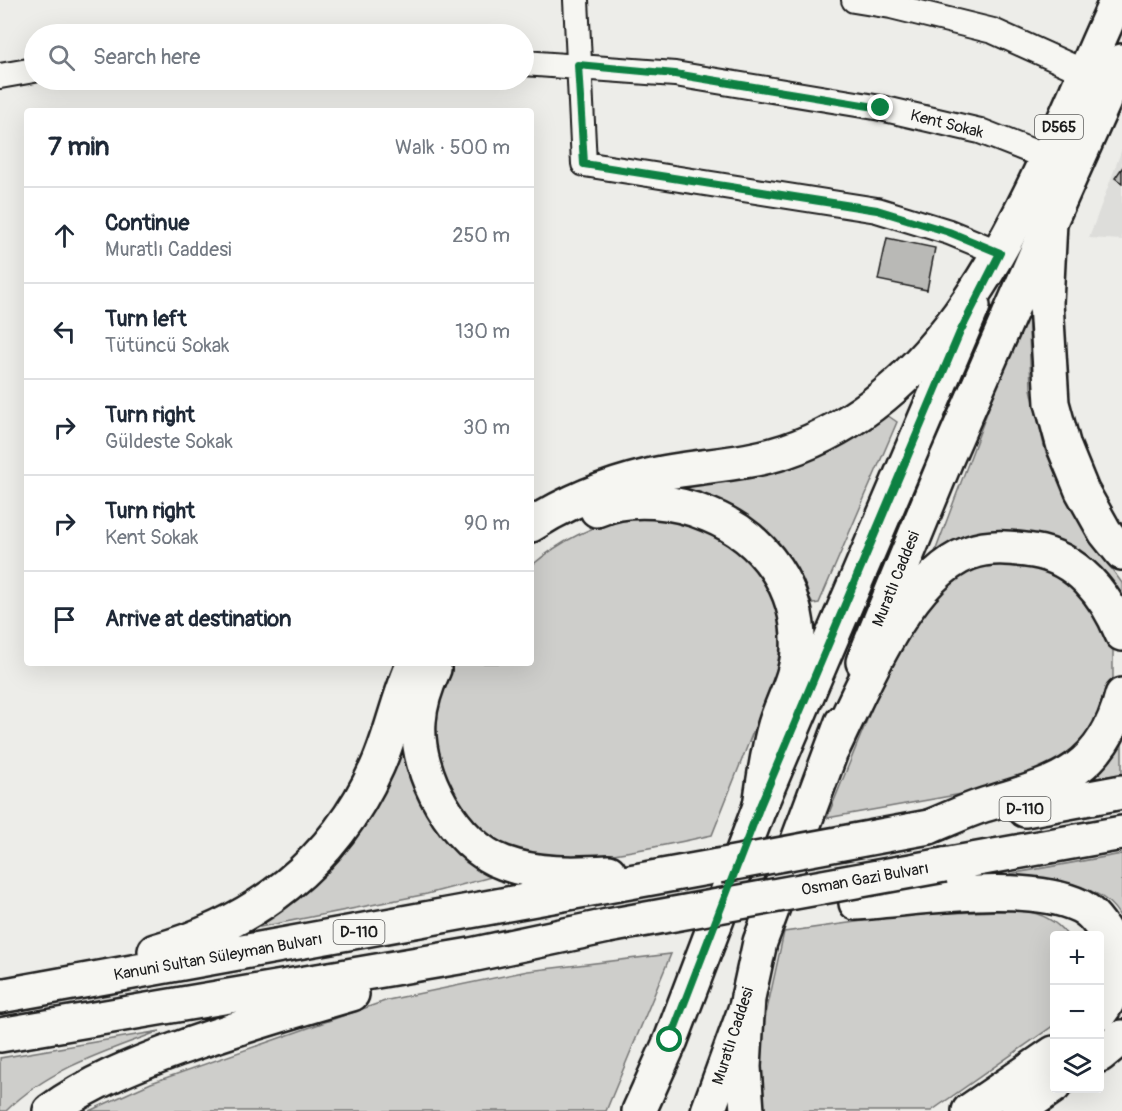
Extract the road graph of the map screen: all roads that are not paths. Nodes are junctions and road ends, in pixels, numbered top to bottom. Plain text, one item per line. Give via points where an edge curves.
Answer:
1 (576, 0) edge
2 (854, 0) edge
3 (1118, 0) edge
4 (1122, 61) edge
5 (534, 63) edge
6 (578, 65) junction
7 (24, 72) edge
8 (1084, 72) junction
9 (0, 76) edge
10 (1046, 156) junction
11 (1050, 222) junction
12 (1000, 253) junction
13 (534, 523) edge
14 (534, 546) edge
15 (1122, 554) edge
16 (1122, 634) edge
17 (413, 666) edge
18 (435, 666) edge
19 (1122, 695) edge
20 (833, 748) junction
21 (1122, 792) edge
22 (760, 806) junction
23 (929, 827) junction
24 (1122, 833) edge
25 (718, 866) junction
26 (608, 926) junction
27 (471, 955) junction
28 (59, 986) junction
29 (0, 996) edge
30 (748, 997) junction
31 (1104, 1008) edge
32 (0, 1035) edge
33 (1122, 1037) edge
34 (1104, 1052) edge
35 (1050, 1056) edge
36 (1050, 1089) edge
37 (50, 1111) edge
38 (639, 1111) edge
39 (708, 1111) edge
40 (747, 1111) edge
41 (969, 1111) edge
42 (1018, 1111) edge

1 - 6 street
2 - 8 street via 993,31
3 - 8 main road, D565
4 - 11 main road, Muratlı Caddesi / D565
5 - 6 street, Kent Sokak
6 - 10 street, Kent Sokak via 675,74 881,108 980,131
6 - 12 street via 584,164 877,210
7 - 9 street
8 - 10 main road, D565
10 - 12 main road, D565
11 - 15 main road via 1047,344 1052,403 1082,491
11 - 20 main road, Muratlı Caddesi via 888,600
12 - 13 main road via 945,332 892,390 822,438 762,459 648,476 566,504
12 - 22 main road via 960,332
14 - 22 main road via 563,525 604,507 636,502 693,508 742,532 762,548 789,596 798,652 767,752
16 - 20 main road via 1113,612 1094,585 1069,564 1041,553 1002,547 970,553 944,566 924,584 902,615
17 - 28 main road via 368,788 333,840 289,884 260,906 188,942 99,967
18 - 25 main road via 418,723 423,764 451,821 472,842 501,862 532,871 592,873
19 - 23 main road via 1118,713 1099,747 1078,768 1053,784 982,805
20 - 30 main road, Muratlı Caddesi via 760,942
21 - 23 main road, D-110
22 - 38 main road
23 - 25 main road, D-110, bridge
24 - 26 main road, Osman Gazi Bulvarı / D-110, bridge
25 - 28 main road, Kanuni Sultan Süleyman Bulvarı / D-110
26 - 27 main road, D-110
26 - 31 main road, bridge via 694,927 856,903 1028,893 1082,907 1103,928 1114,950 1115,978 1110,1001
27 - 32 main road, D-110
27 - 37 main road via 371,989 253,1022 144,1062 69,1097
28 - 29 main road, Kanuni Sultan Süleyman Bulvarı / D-110
30 - 39 main road, Muratlı Caddesi
30 - 40 main road via 744,1067
33 - 34 main road
35 - 41 main road
36 - 42 main road

